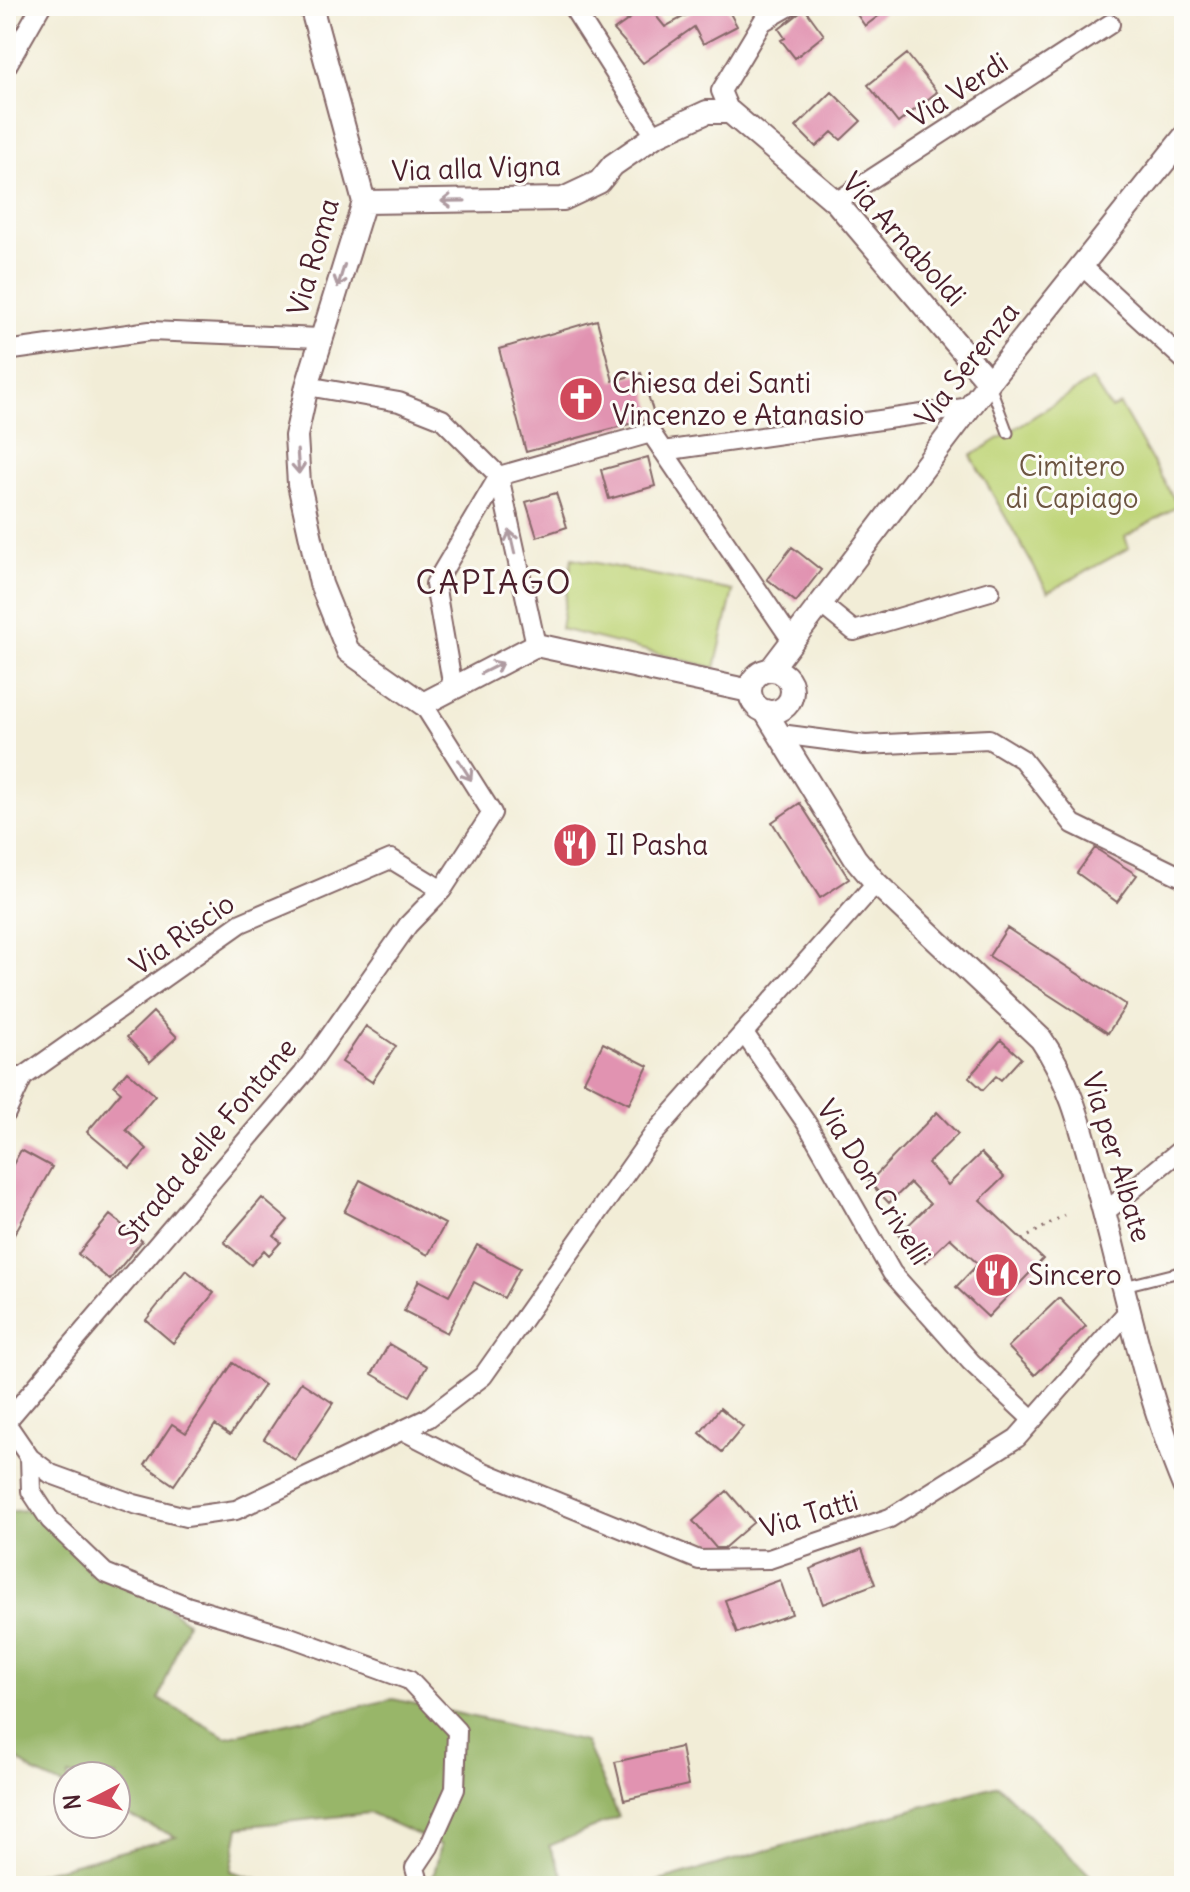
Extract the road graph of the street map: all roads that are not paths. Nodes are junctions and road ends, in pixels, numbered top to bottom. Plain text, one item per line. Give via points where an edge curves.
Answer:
1 (41, 6) edge
2 (311, 6) edge
3 (572, 6) edge
4 (790, 6) edge
5 (768, 13) edge
6 (1110, 24) dead end
7 (6, 67) edge
8 (730, 112) junction
9 (655, 136) junction
10 (1184, 137) edge
11 (364, 202) junction
12 (836, 202) junction
13 (1082, 266) junction
14 (321, 338) junction
15 (6, 351) edge
16 (1184, 360) edge
17 (989, 382) junction
18 (307, 386) junction
19 (971, 407) junction
20 (1008, 433) dead end
21 (663, 451) junction
22 (499, 476) junction
23 (990, 591) dead end
24 (822, 605) junction
25 (797, 637) junction
26 (536, 645) junction
27 (780, 674) junction
28 (453, 688) junction
29 (750, 691) junction
30 (423, 704) junction
31 (775, 708) junction
32 (788, 740) junction
33 (1184, 878) edge
34 (876, 883) junction
35 (442, 890) junction
36 (744, 1033) junction
37 (14, 1077) edge
38 (6, 1113) edge
39 (1184, 1147) edge
40 (1104, 1213) junction
41 (1184, 1271) edge
42 (1124, 1286) junction
43 (1130, 1309) junction
44 (1033, 1420) junction
45 (6, 1423) edge
46 (402, 1430) junction
47 (30, 1458) junction
48 (1184, 1486) edge
49 (420, 1886) edge

1 - 7 street
2 - 11 street, Via Roma
3 - 9 street
4 - 5 street
5 - 8 street via 721,91
6 - 12 street, Via Verdi
8 - 9 street, Via alla Vigna via 707,112
8 - 12 street, Via Arnaboldi
9 -> 11 street, Via alla Vigna via 613,165 599,182 563,199
10 - 13 street, Via Serenza
11 -> 14 street, Via Roma
12 - 17 street, Via Arnaboldi
13 - 16 street
13 - 17 street, Via Serenza
14 - 15 street via 150,331
14 - 18 street, Via Roma
17 - 19 street, Via Serenza
17 - 20 lane
18 - 22 street via 399,402 442,419
18 -> 30 street, Via Roma via 296,436 299,484 321,584 348,651
19 - 21 street
19 - 24 street, Via Serenza
21 - 22 street via 651,433
21 - 25 street
26 -> 22 street
22 - 28 street via 435,584
23 - 24 street via 854,631
24 - 25 street, Via Serenza
25 - 27 street, Via Serenza
28 -> 26 street
26 - 29 street
27 - 29 street via 758,674
27 - 31 street via 792,693
28 - 30 street
29 - 31 street via 754,703
30 -> 35 street, Strada delle Fontane via 492,813
31 - 32 street, Via per Albate
32 - 33 street via 865,745 989,739 1022,759 1073,824
32 - 34 street, Via per Albate via 855,858
34 - 36 street
34 - 40 street, Via per Albate via 1041,1039 1067,1086
35 - 37 street, Via Riscio via 391,859 241,923
35 - 45 street, Strada delle Fontane via 400,937 303,1074
36 - 44 street, Via Don Crivelli via 807,1124 892,1273 971,1362
36 - 46 street via 653,1135 483,1376 428,1418
37 - 38 street
39 - 40 street
40 - 42 street, Via per Albate
41 - 42 lane
42 - 43 street, Via per Albate
43 - 44 street, Via Tatti
43 - 48 street, Via per Albate
44 - 46 street, Via Tatti via 1017,1438 890,1518 769,1559 713,1560 699,1560 484,1472
45 - 47 street
46 - 47 street via 236,1510 186,1517 77,1484
47 - 49 street via 31,1491 50,1520 105,1573 409,1680 457,1731 455,1789 415,1868

